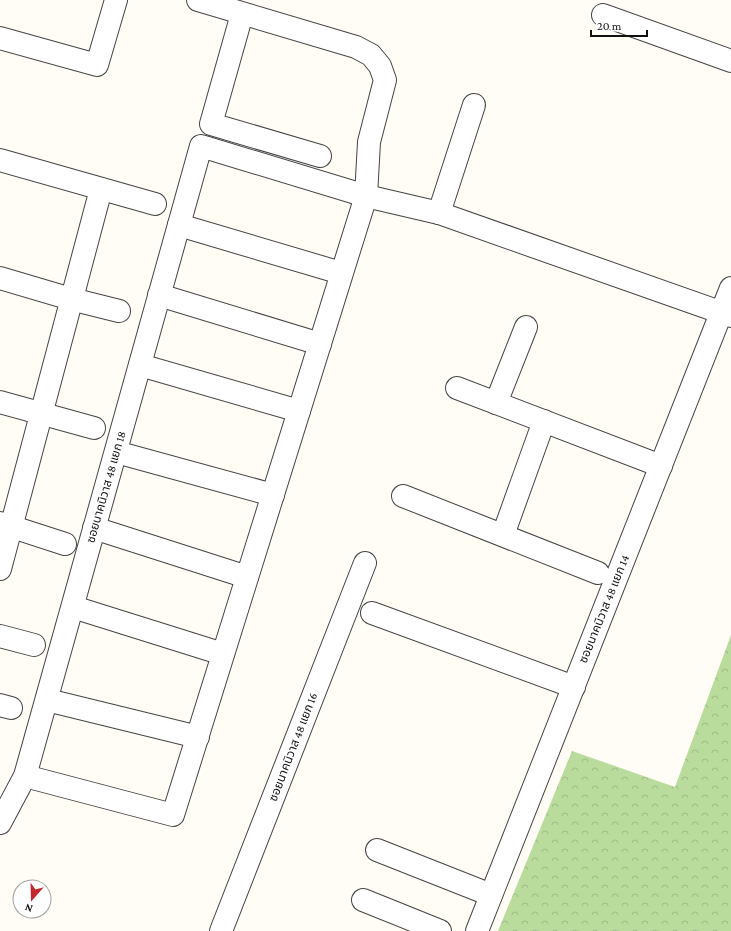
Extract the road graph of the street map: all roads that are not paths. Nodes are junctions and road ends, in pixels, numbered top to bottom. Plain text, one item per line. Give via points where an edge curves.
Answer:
1 (116, 0) edge
2 (198, 0) edge
3 (242, 14) junction
4 (603, 15) dead end
5 (0, 38) edge
6 (731, 62) edge
7 (474, 106) dead end
8 (320, 156) dead end
9 (0, 160) edge
10 (101, 189) junction
11 (366, 196) junction
12 (155, 204) dead end
13 (439, 213) junction
14 (179, 225) junction
15 (341, 274) junction
16 (0, 278) edge
17 (731, 288) edge
18 (160, 295) junction
19 (71, 299) junction
20 (119, 311) dead end
21 (726, 314) edge
22 (526, 327) dead end
23 (320, 344) junction
24 (140, 365) junction
25 (457, 388) dead end
26 (0, 402) edge
27 (496, 403) junction
28 (298, 411) junction
29 (41, 414) junction
30 (544, 421) junction
31 (94, 428) dead end
32 (116, 452) junction
33 (661, 466) junction
34 (272, 495) junction
35 (403, 496) dead end
36 (6, 525) edge
37 (94, 528) junction
38 (503, 535) junction
39 (65, 544) dead end
40 (365, 563) dead end
41 (0, 569) edge
42 (598, 573) dead end
43 (247, 577) junction
44 (73, 607) junction
45 (372, 613) dead end
46 (0, 636) edge
47 (34, 645) dead end
48 (223, 654) junction
49 (574, 687) junction
50 (47, 700) junction
51 (198, 737) junction
52 (26, 776) junction
53 (0, 823) edge
54 (377, 850) dead end
55 (491, 895) junction
56 (363, 900) dead end
57 (221, 931) edge
58 (440, 931) edge
59 (477, 931) edge

1 - 5 street via 96,64
2 - 3 street
3 - 8 street via 211,124
3 - 11 street via 356,48 371,55 380,66 385,80 370,142
4 - 6 street
7 - 13 street
9 - 10 street
10 - 12 street
10 - 19 street
11 - 13 street
11 - 14 street, ซอยนาคนิวาส 48 แยก 18 via 201,146
11 - 15 street
13 - 21 street
14 - 15 street
14 - 18 street, ซอยนาคนิวาส 48 แยก 18
15 - 23 street
16 - 19 street
17 - 21 street, ซอยนาคนิวาส 48 แยก 14
18 - 23 street
18 - 24 street, ซอยนาคนิวาส 48 แยก 18
19 - 20 street
19 - 29 street
21 - 33 street, ซอยนาคนิวาส 48 แยก 14
22 - 27 street
23 - 28 street
24 - 28 street
24 - 32 street, ซอยนาคนิวาส 48 แยก 18
25 - 27 street
26 - 29 street
27 - 30 street
28 - 34 street
29 - 31 street
29 - 36 street
30 - 33 street
30 - 38 street
32 - 34 street
32 - 37 street, ซอยนาคนิวาส 48 แยก 18
33 - 49 street, ซอยนาคนิวาส 48 แยก 14
34 - 43 street
35 - 38 street
36 - 39 street
36 - 41 street
37 - 43 street
37 - 44 street, ซอยนาคนิวาส 48 แยก 18
38 - 42 street
40 - 57 street, ซอยนาคนิวาส 48 แยก 16
43 - 48 street
44 - 48 street
44 - 50 street, ซอยนาคนิวาส 48 แยก 18
45 - 49 street
46 - 47 street
48 - 51 street
49 - 55 street, ซอยนาคนิวาส 48 แยก 14
50 - 51 street
50 - 52 street, ซอยนาคนิวาส 48 แยก 18
51 - 52 street via 173,816
52 - 53 street, ซอยนาคนิวาส 48 แยก 18
54 - 55 street
55 - 59 street, ซอยนาคนิวาส 48 แยก 14
56 - 58 street

